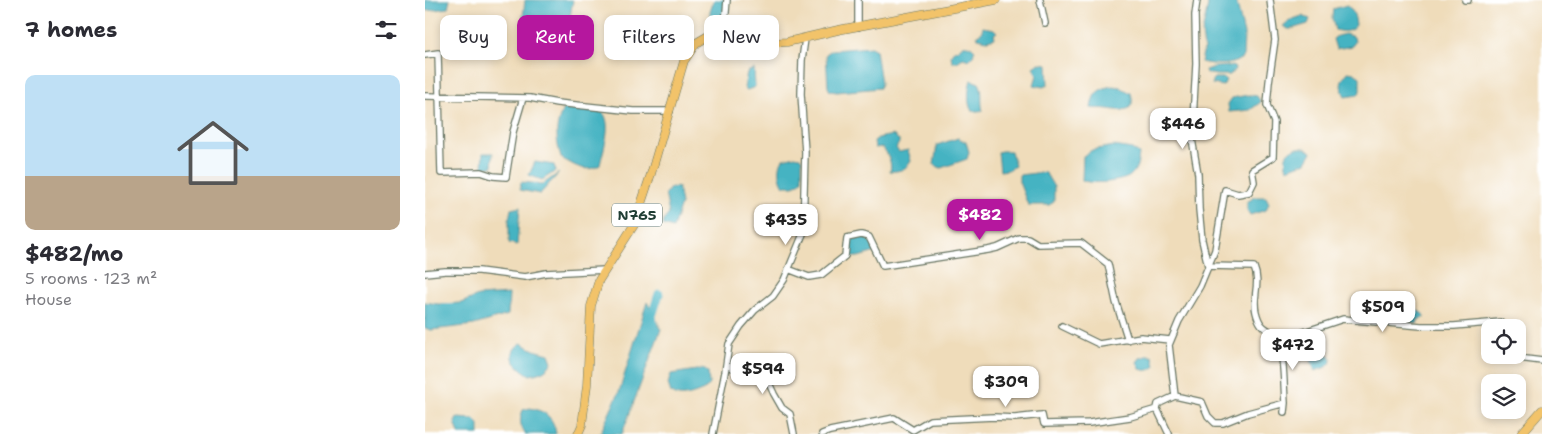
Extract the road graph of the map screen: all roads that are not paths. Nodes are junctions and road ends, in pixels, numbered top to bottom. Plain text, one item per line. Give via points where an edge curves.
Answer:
1 (727, 0) edge
2 (858, 0) edge
3 (996, 0) edge
4 (1041, 0) edge
5 (1197, 0) edge
6 (1270, 0) edge
7 (726, 15) edge
8 (1045, 23) dead end
9 (858, 26) junction
10 (704, 39) edge
11 (805, 39) junction
12 (779, 42) edge
13 (425, 55) edge
14 (425, 96) edge
15 (439, 96) junction
16 (523, 98) junction
17 (670, 111) junction
18 (1208, 266) junction
19 (788, 269) junction
20 (605, 270) junction
21 (425, 273) edge
22 (1481, 324) edge
23 (1063, 326) dead end
24 (1277, 338) junction
25 (1128, 340) junction
26 (1171, 340) junction
27 (1526, 359) edge
28 (1542, 361) edge
29 (727, 365) junction
30 (1175, 396) junction
31 (1285, 403) junction
32 (1157, 409) junction
33 (1542, 410) edge
34 (1284, 412) dead end
35 (578, 434) edge
36 (713, 434) edge
37 (794, 434) edge
38 (822, 434) edge
39 (1169, 434) edge
40 (1521, 434) edge

1 - 7 street
2 - 9 street
3 - 9 highway, N765
4 - 8 street
5 - 18 street via 1192,139 1198,174 1201,232
6 - 18 street via 1275,40 1267,105 1275,122 1273,157 1252,170 1254,182 1249,192 1238,194 1225,190 1215,250
9 - 11 highway, N765
10 - 17 highway, N765 via 693,47 684,61
11 - 12 highway, N765
11 - 19 street via 801,94 805,152 803,234
13 - 15 street via 438,53
14 - 15 street
15 - 16 street
15 - 16 street via 441,172 481,172 507,177 513,132
16 - 17 street via 633,111
17 - 20 highway, N765 via 634,226
18 - 24 street via 1254,267 1257,276 1255,310 1259,324
18 - 26 street
19 - 25 street via 809,276 821,275 845,256 847,238 861,235 869,237 874,244 883,266 988,250 1019,238 1028,238 1038,244 1081,243 1108,264
19 - 29 street via 773,296 755,310 729,344
20 - 21 street via 525,277 479,270
20 - 35 highway, N765 via 591,306 587,386
22 - 24 street via 1421,326 1343,319
23 - 25 street via 1099,344
24 - 31 street via 1281,347
25 - 26 street via 1141,337
26 - 30 street
27 - 28 street
29 - 36 street
29 - 37 street via 741,372 766,377 773,394 790,414
30 - 31 street via 1202,402 1215,423
30 - 32 street via 1158,404
31 - 34 street
32 - 38 street via 1089,423 1044,424 1042,415 930,420 913,430 894,418
32 - 39 street
33 - 40 highway

